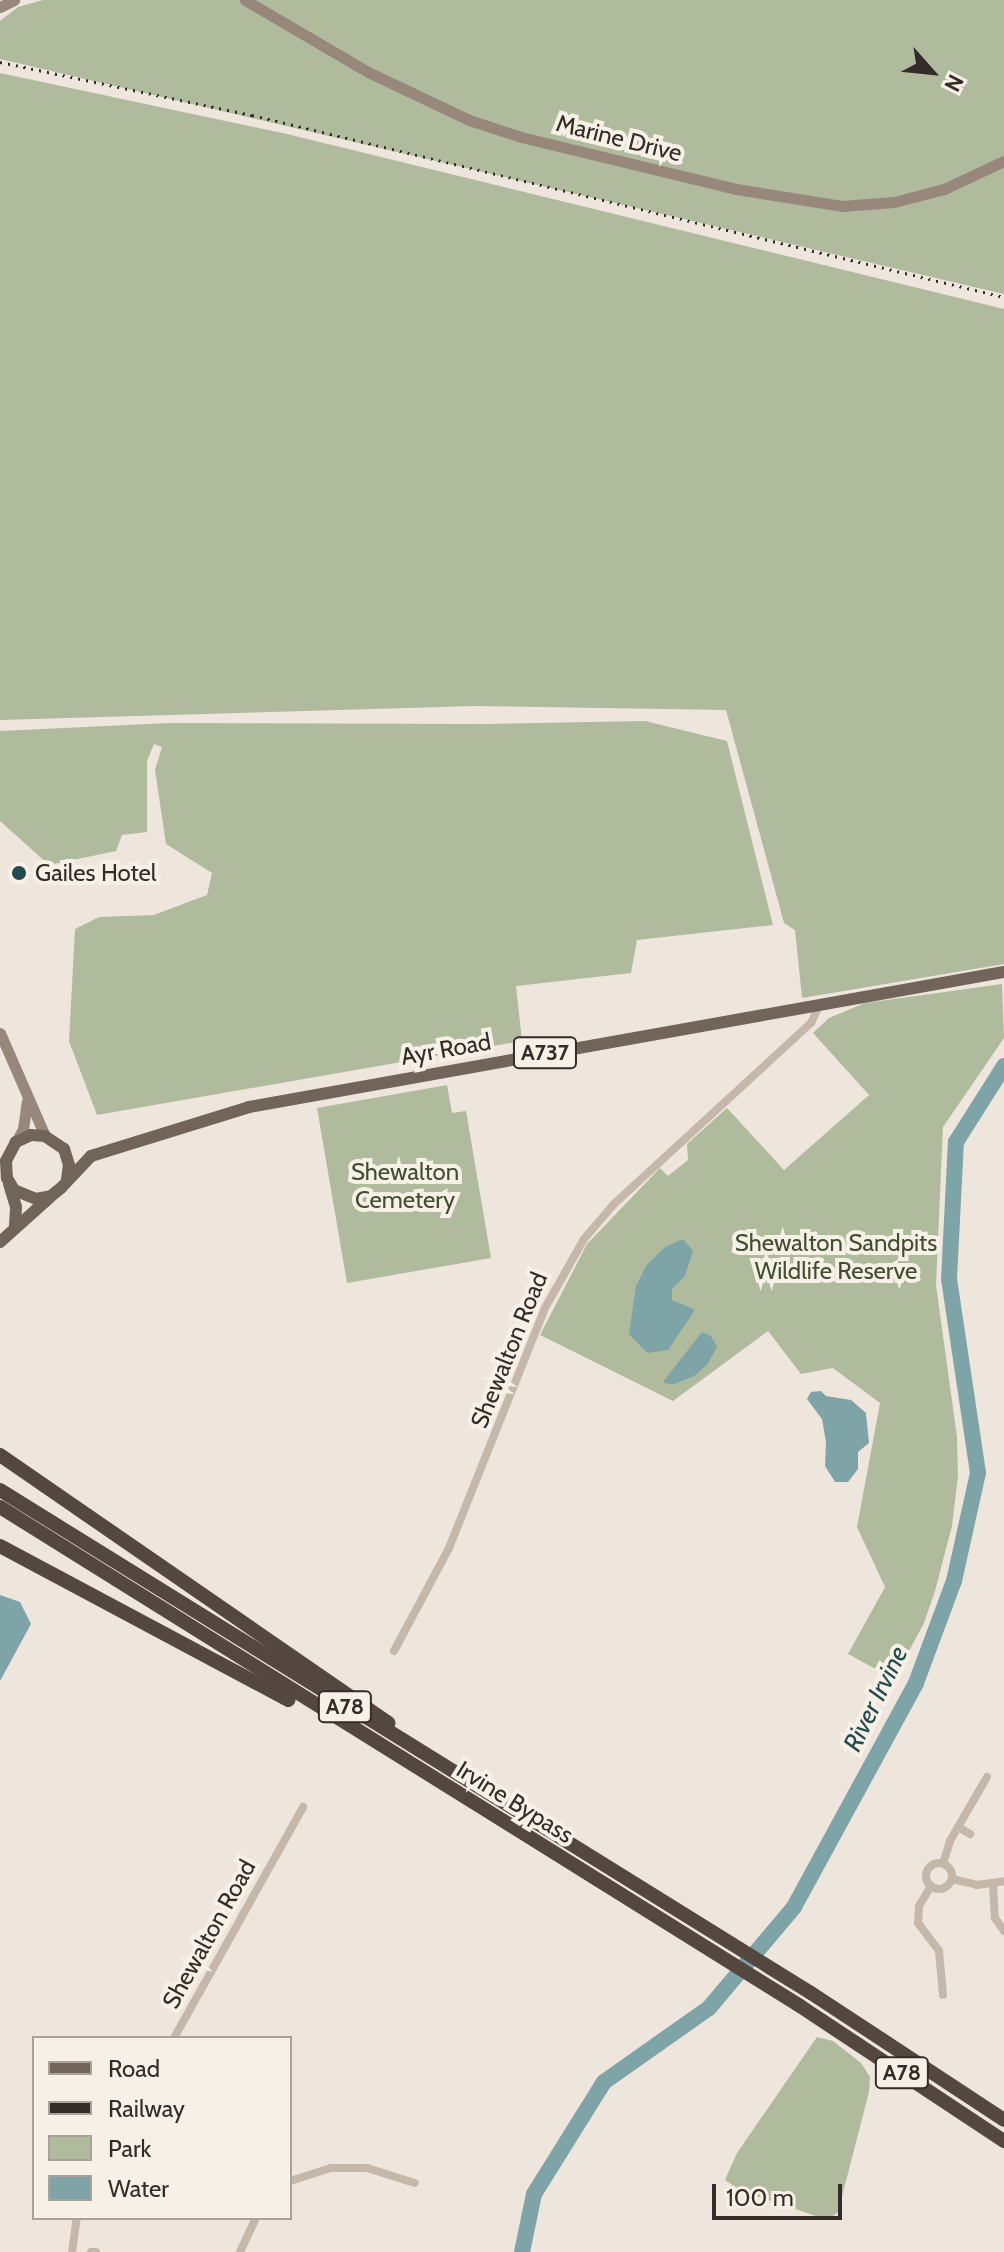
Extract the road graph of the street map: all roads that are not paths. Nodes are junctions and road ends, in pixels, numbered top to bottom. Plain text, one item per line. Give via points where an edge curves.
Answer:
1 (14, 0) edge
2 (245, 0) edge
3 (0, 7) edge
4 (1004, 161) edge
5 (1004, 972) edge
6 (820, 1004) junction
7 (0, 1033) edge
8 (27, 1096) junction
9 (50, 1138) junction
10 (15, 1144) junction
11 (0, 1151) edge
12 (91, 1156) junction
13 (5, 1178) edge
14 (67, 1179) junction
15 (51, 1196) junction
16 (15, 1227) junction
17 (0, 1242) edge
18 (0, 1455) edge
19 (0, 1490) edge
20 (0, 1507) edge
21 (0, 1546) edge
22 (394, 1651) dead end
23 (406, 1762) junction
24 (987, 1777) dead end
25 (492, 1798) junction
26 (303, 1807) dead end
27 (958, 1827) junction
28 (970, 1834) dead end
29 (943, 1863) junction
30 (952, 1879) junction
31 (1004, 1881) edge
32 (993, 1883) junction
33 (931, 1886) junction
34 (1004, 1931) edge
35 (943, 1995) dead end
36 (175, 2036) edge
37 (1004, 2120) edge
38 (1004, 2141) edge
39 (292, 2180) edge
40 (415, 2183) dead end
41 (77, 2220) edge
42 (255, 2220) edge
43 (72, 2252) edge
44 (240, 2252) edge

1 - 3 street
2 - 4 street, Marine Drive via 368,72 469,120 736,189 842,206 894,202 944,189
5 - 6 main road, Ayr Road / A737
6 - 12 main road, Ayr Road / A737 via 249,1107
6 - 22 street, Shewalton Road via 811,1023 614,1204 584,1239 545,1308 449,1548
7 - 8 street
8 - 9 street
8 - 10 street via 27,1113
9 - 10 main road via 31,1135
9 - 12 main road
9 - 14 main road via 69,1159
10 - 11 street
10 - 13 main road
12 - 14 main road, Ayr Road / A737
13 - 15 main road via 23,1196
13 - 16 main road via 16,1207
14 - 15 main road, A737
15 - 16 main road, A737
16 - 17 main road, A737
18 - 25 highway
19 - 25 highway, Irvine Bypass / A78
20 - 23 highway, Irvine Bypass / A78
21 - 23 highway
23 - 38 highway, Irvine Bypass / A78 via 800,2006
24 - 27 street
25 - 37 highway, Irvine Bypass / A78 via 811,1993
26 - 36 street, Shewalton Road
27 - 28 street
27 - 29 street
29 - 30 street via 951,1868
29 - 33 street via 927,1870
30 - 32 street
30 - 33 street via 941,1889
31 - 32 street
32 - 34 street via 995,1918
33 - 35 street via 919,1906 918,1923 939,1951
39 - 40 street via 331,2168 367,2168
41 - 43 street
42 - 44 street

